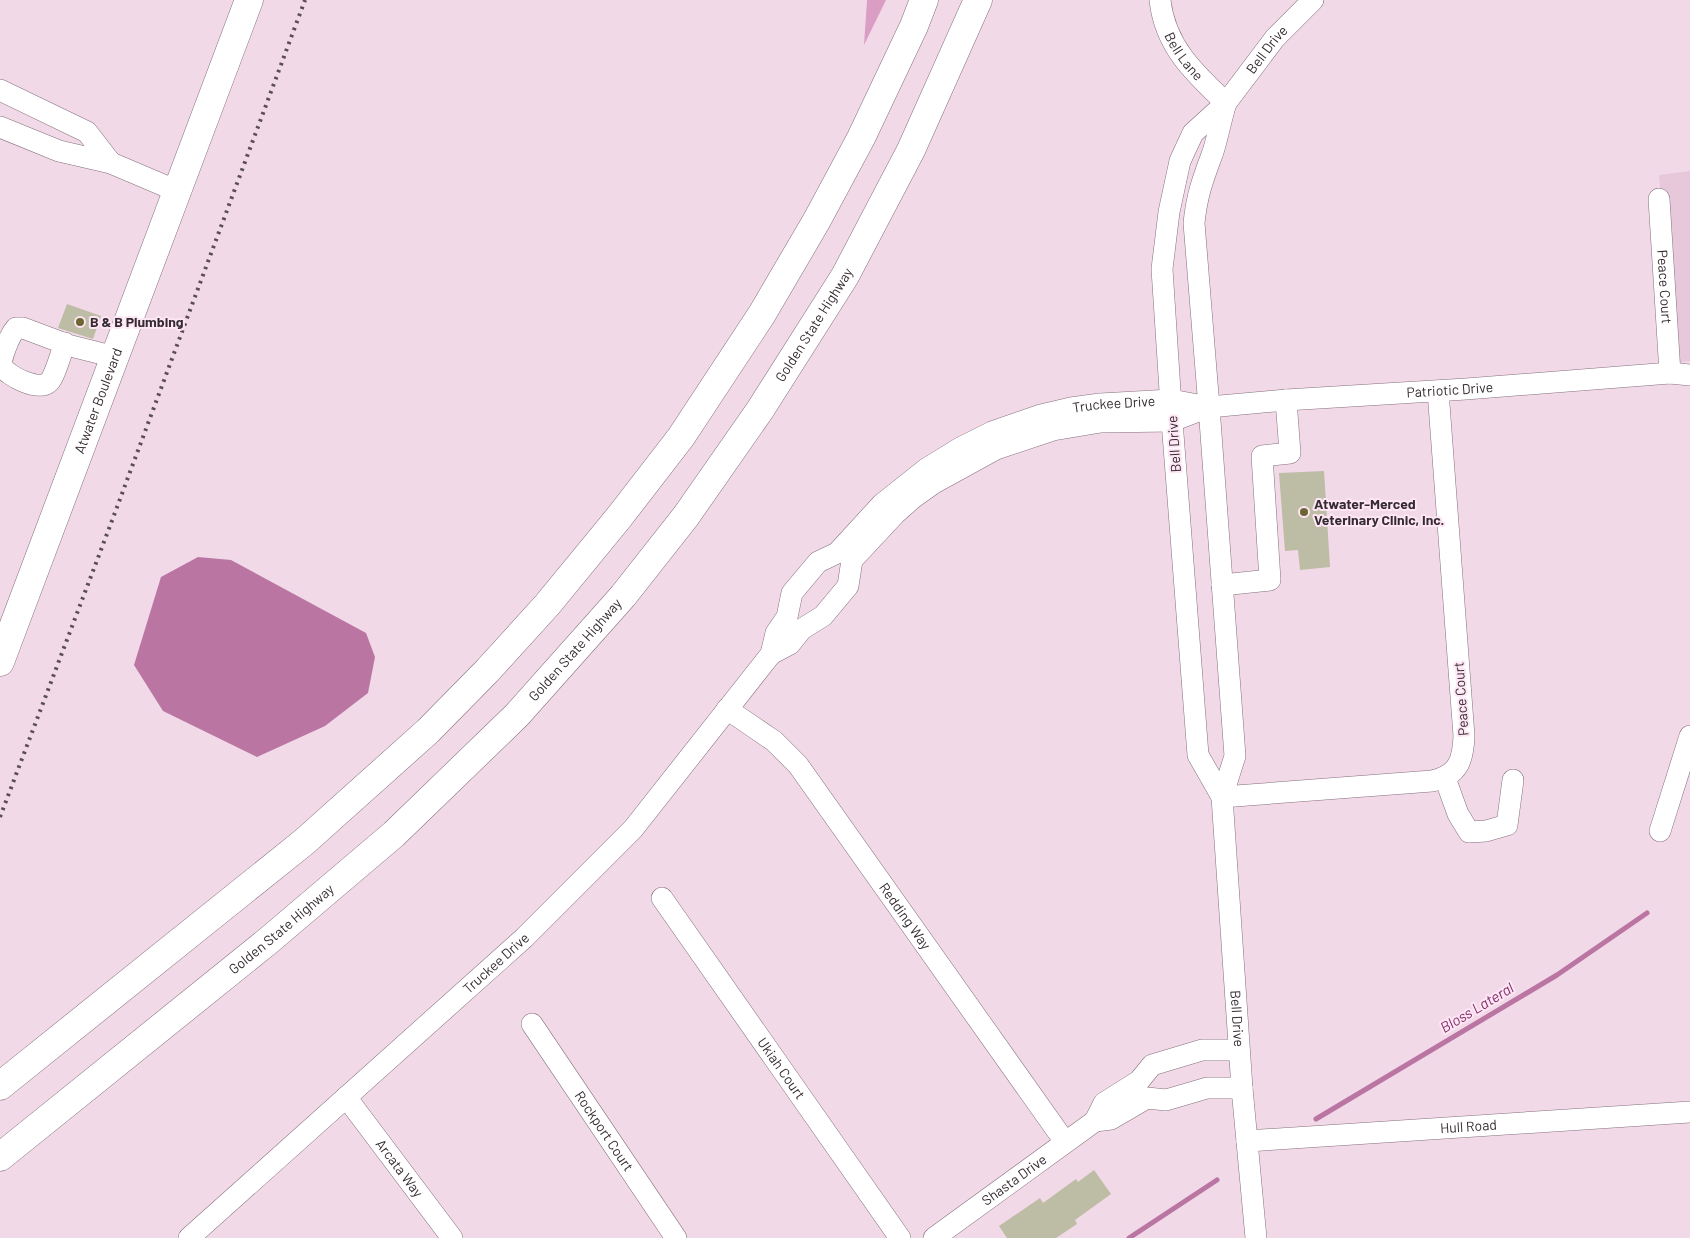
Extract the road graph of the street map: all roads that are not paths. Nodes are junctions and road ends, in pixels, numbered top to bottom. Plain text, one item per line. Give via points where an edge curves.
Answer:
1 (249, 0) edge
2 (924, 0) edge
3 (978, 0) edge
4 (1160, 0) edge
5 (1312, 0) edge
6 (0, 90) edge
7 (1226, 103) junction
8 (0, 127) edge
9 (111, 163) junction
10 (177, 191) junction
11 (1658, 199) dead end
12 (65, 343) dead end
13 (114, 357) junction
14 (1680, 374) edge
15 (1438, 391) junction
16 (1286, 400) junction
17 (1209, 407) junction
18 (1171, 410) junction
19 (910, 492) junction
20 (818, 562) junction
21 (1222, 585) junction
22 (848, 586) junction
23 (792, 593) junction
24 (823, 616) junction
25 (7, 622) edge
26 (771, 654) junction
27 (0, 662) edge
28 (727, 709) junction
29 (1690, 736) edge
30 (1445, 778) junction
31 (1513, 780) dead end
32 (1222, 797) junction
33 (1660, 831) dead end
34 (662, 898) dead end
35 (532, 1024) dead end
36 (1239, 1050) junction
37 (0, 1086) edge
38 (1242, 1088) junction
39 (1143, 1090) junction
40 (346, 1097) junction
41 (1690, 1112) edge
42 (1247, 1141) junction
43 (1065, 1142) junction
44 (0, 1157) edge
45 (189, 1238) edge
46 (452, 1238) edge
47 (676, 1238) edge
48 (900, 1238) edge
49 (934, 1238) edge
50 (1256, 1238) edge

1 - 10 main road, Atwater Boulevard
2 - 37 main road via 861,138 762,314 681,437 547,605 428,731 304,842
3 - 44 main road, Golden State Highway via 912,150 844,276 760,410 686,516 623,596 517,715 394,834 268,941
4 - 7 street, Bell Lane via 1167,29 1179,54
5 - 7 street, Bell Drive via 1275,38
6 - 9 street via 87,132
7 - 17 street, Bell Drive via 1196,200 1194,223
7 - 18 street, Bell Drive via 1193,133 1180,161 1169,212 1162,269
8 - 9 street via 58,150
9 - 10 street
10 - 13 main road, Atwater Boulevard
11 - 14 street, Peace Court
12 - 13 street
13 - 25 main road, Atwater Boulevard
14 - 15 street, Patriotic Drive
15 - 16 street, Patriotic Drive
15 - 30 street, Peace Court via 1464,736 1463,755 1456,769
16 - 17 street, Patriotic Drive
16 - 21 street via 1290,453 1262,456 1270,580
17 - 18 street, Truckee Drive
17 - 21 street, Bell Drive
18 - 19 street, Truckee Drive via 1100,404 1041,415 996,449 934,483
18 - 32 street, Bell Drive via 1198,755
19 - 20 street, Truckee Drive via 882,504 837,553
19 - 22 street, Truckee Drive via 852,560
20 - 22 street via 838,566
20 - 23 street, Truckee Drive
21 - 32 street, Bell Drive via 1235,756
22 - 24 street, Truckee Drive
23 - 24 street via 794,606 800,615 808,619
23 - 26 street, Truckee Drive via 787,617 776,633
24 - 26 street, Truckee Drive via 802,630 790,644
25 - 27 main road, Atwater Boulevard
26 - 28 street, Truckee Drive
28 - 40 street, Truckee Drive via 633,828 524,938
28 - 43 street, Redding Way via 774,741 798,765
29 - 33 street
30 - 31 street via 1458,814 1469,832 1507,825
30 - 32 street
32 - 36 street, Bell Drive
34 - 48 street, Ukiah Court
35 - 47 street, Rockport Court
36 - 38 street, Bell Drive
36 - 39 street, Shasta Drive via 1202,1050 1152,1065
38 - 39 street via 1208,1088 1166,1100
38 - 42 street, Bell Drive
39 - 43 street, Shasta Drive via 1104,1103 1094,1120
40 - 45 street, Truckee Drive
40 - 46 street, Arcata Way
41 - 42 street, Hull Road
42 - 50 street, Bell Drive
43 - 49 street, Shasta Drive

